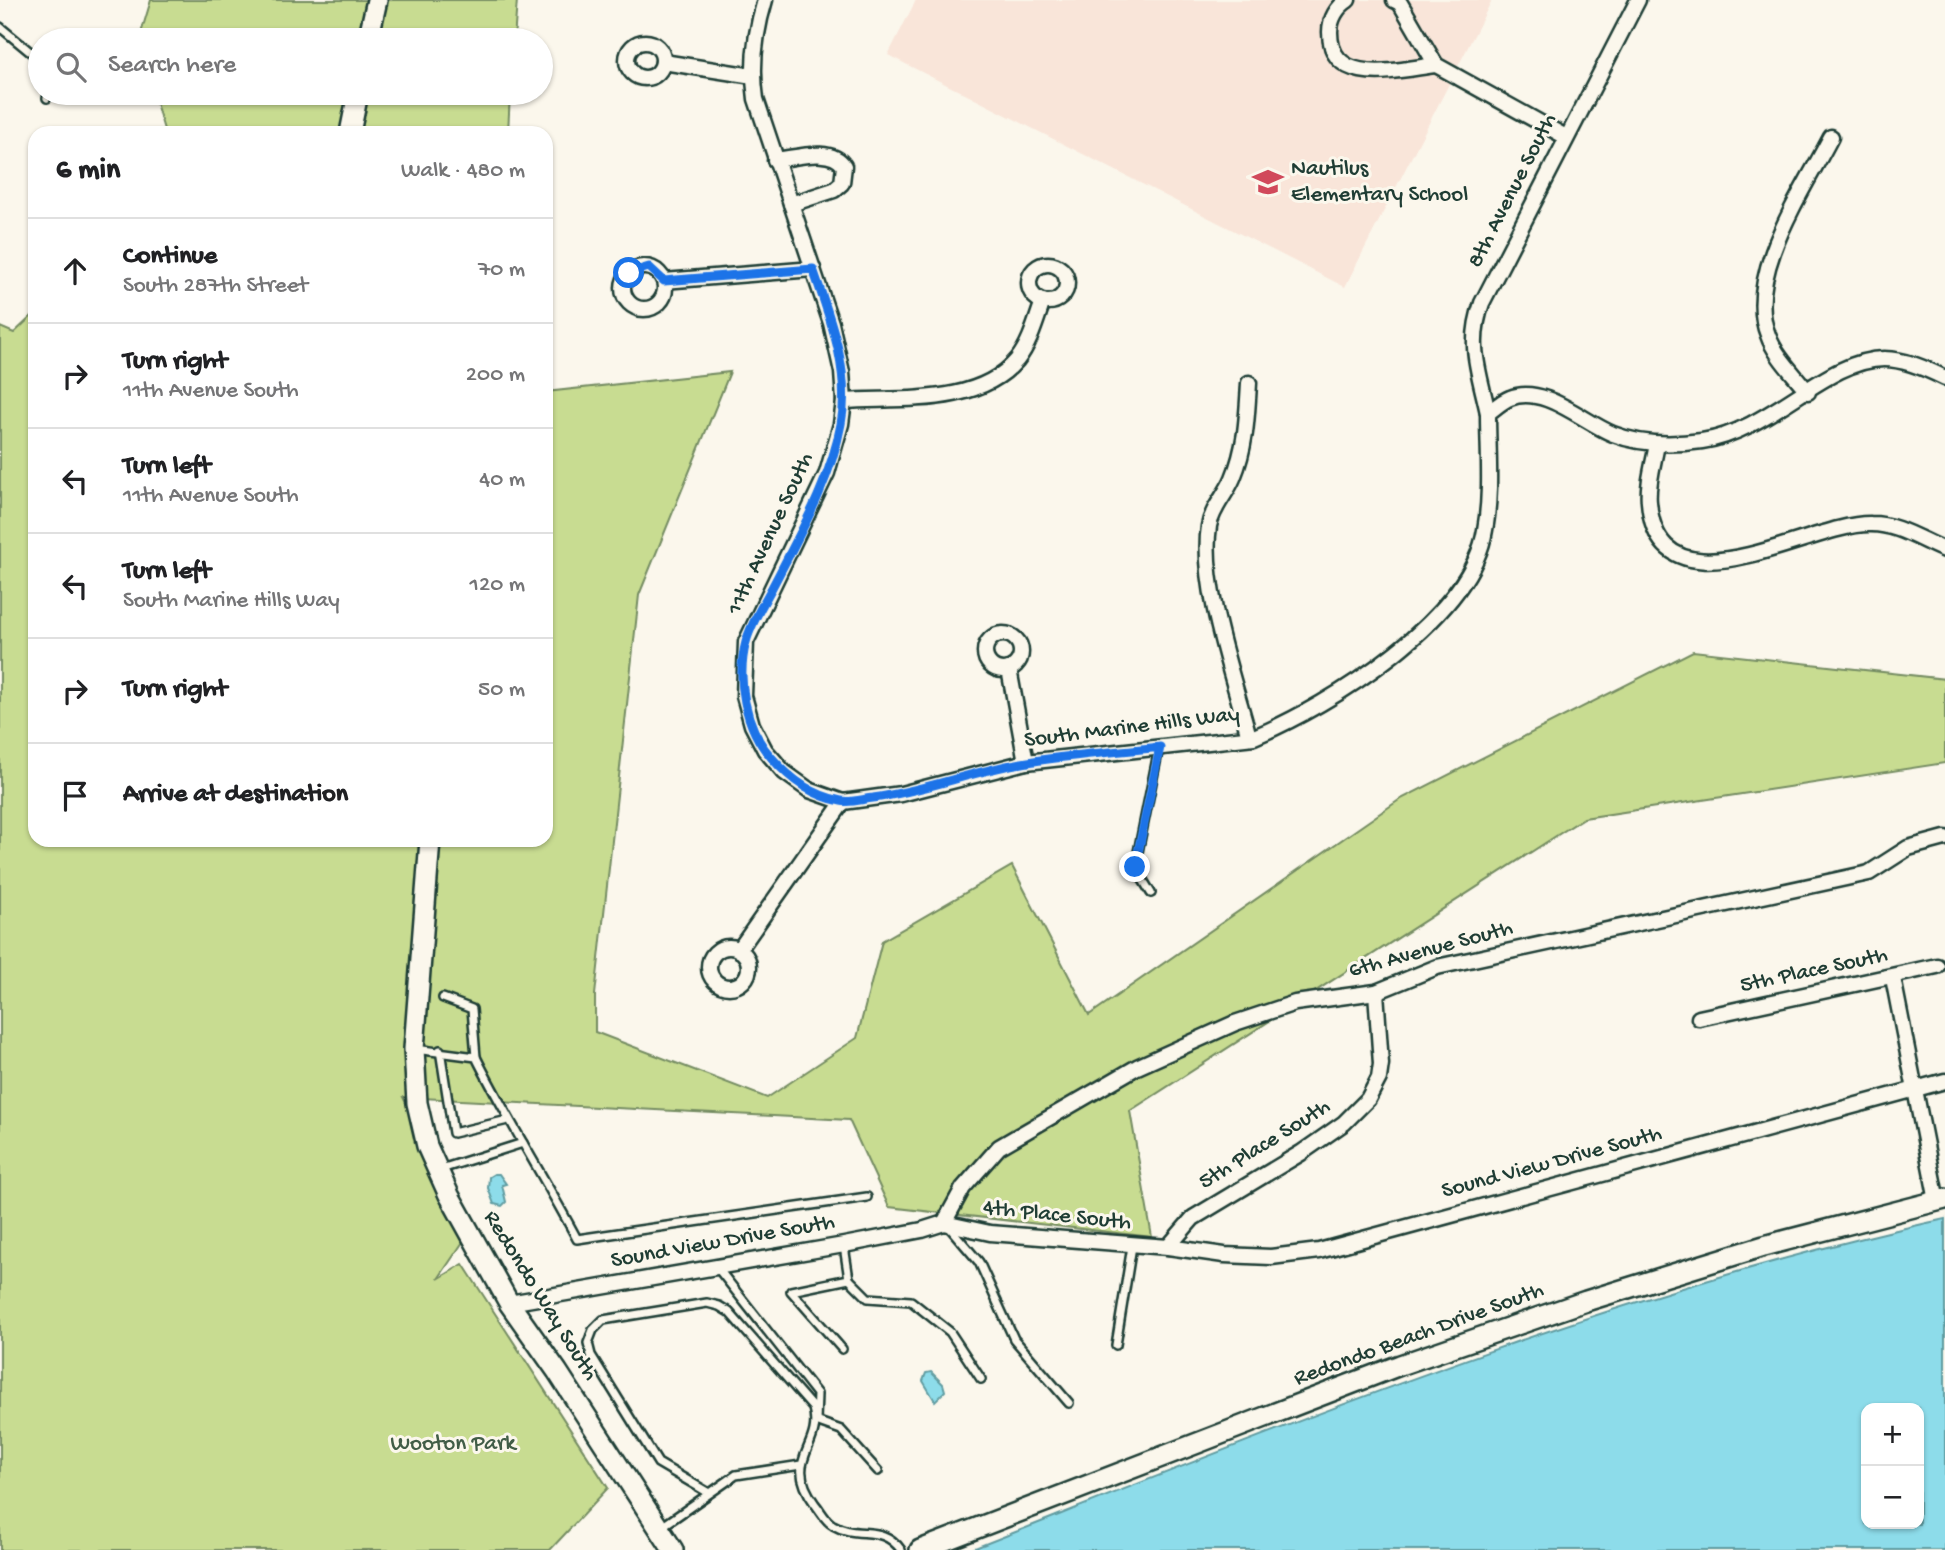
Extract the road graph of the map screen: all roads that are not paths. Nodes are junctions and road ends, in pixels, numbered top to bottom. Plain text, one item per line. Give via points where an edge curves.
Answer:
1 (377, 0) edge
2 (765, 0) edge
3 (1348, 0) edge
4 (1394, 0) edge
5 (1639, 0) edge
6 (0, 27) edge
7 (371, 28) edge
8 (28, 50) edge
9 (663, 62) dead end
10 (1436, 65) junction
11 (752, 76) junction
12 (356, 105) edge
13 (351, 126) edge
14 (1566, 137) junction
15 (1831, 137) dead end
16 (775, 160) junction
17 (791, 204) junction
18 (813, 269) junction
19 (664, 281) dead end
20 (1043, 301) dead end
21 (1945, 378) edge
22 (1250, 383) dead end
23 (1808, 392) junction
24 (844, 401) junction
25 (1488, 413) junction
26 (1657, 444) junction
27 (1945, 550) edge
28 (1009, 668) dead end
29 (1249, 737) junction
30 (1160, 747) junction
31 (1026, 762) junction
32 (843, 802) junction
33 (1945, 838) edge
34 (429, 847) edge
35 (1151, 893) dead end
36 (739, 950) dead end
37 (1937, 966) dead end
38 (1893, 978) junction
39 (1376, 992) junction
40 (443, 998) dead end
41 (1699, 1018) dead end
42 (414, 1049) junction
43 (440, 1050) junction
44 (476, 1057) junction
45 (1945, 1081) edge
46 (1914, 1087) junction
47 (508, 1121) junction
48 (523, 1143) junction
49 (438, 1170) junction
50 (867, 1197) dead end
51 (1941, 1200) edge
52 (944, 1223) junction
53 (844, 1245) junction
54 (1132, 1246) junction
55 (1168, 1247) junction
56 (716, 1265) junction
57 (849, 1279) junction
58 (509, 1303) junction
59 (1116, 1345) dead end
60 (842, 1349) dead end
61 (981, 1379) dead end
62 (1069, 1403) dead end
63 (816, 1421) junction
64 (802, 1465) junction
65 (877, 1471) dead end
66 (709, 1493) junction
67 (659, 1528) junction
68 (673, 1550) edge
69 (901, 1550) edge
70 (920, 1550) edge

1 - 7 street
2 - 11 street, 11th Avenue South via 755,37
3 - 10 street via 1334,14 1330,27 1335,52 1343,63 1362,74
4 - 10 street
5 - 14 street, 8th Avenue South
6 - 8 lane
9 - 11 street
10 - 14 street
11 - 16 street, 11th Avenue South
12 - 13 street
14 - 25 street, 8th Avenue South via 1474,328 1474,351
15 - 23 street via 1775,249 1762,292 1768,337
16 - 17 street, 11th Avenue South
16 - 17 street via 821,155 832,156 844,166 842,183 834,190
17 - 18 street, 11th Avenue South
18 - 19 street
18 - 24 street, 11th Avenue South via 838,347
20 - 24 street via 1018,359 996,379 968,391
21 - 23 street via 1905,362 1867,360
22 - 29 street via 1245,446 1213,513 1208,546 1210,583
23 - 26 street via 1732,434
24 - 32 street, 11th Avenue South via 827,473 757,615 746,642 743,667 744,696 765,750 809,790
25 - 26 street via 1510,398 1538,397 1614,434
25 - 29 street, South Marine Hills Way via 1485,532 1458,592 1436,619 1338,694 1283,725
26 - 27 street via 1648,500 1653,524 1668,547 1688,558 1744,559 1839,527 1868,523 1900,529
28 - 31 street
29 - 30 street, South Marine Hills Way
30 - 31 street, South Marine Hills Way
30 - 35 lane via 1135,867
31 - 32 street, South Marine Hills Way via 901,794
32 - 36 street
33 - 39 street, 6th Avenue South via 1908,848 1869,873 1437,967
34 - 42 street, Redondo Way South
37 - 38 street, 5th Place South
38 - 41 street, 5th Place South
38 - 46 street
39 - 52 street, 6th Avenue South via 1296,1003 1235,1023 1137,1067 999,1147 963,1188
39 - 55 street, 5th Place South via 1381,1064 1367,1099 1344,1123 1301,1153 1193,1218
40 - 44 lane via 472,1009
42 - 43 lane
42 - 49 street, Redondo Way South via 417,1103
43 - 44 lane
43 - 47 lane via 453,1133
44 - 47 lane
45 - 46 street, Sound View Drive South
46 - 51 street
46 - 55 street, Sound View Drive South via 1319,1251 1271,1257
47 - 48 lane
48 - 49 lane
48 - 50 lane via 577,1239
49 - 58 street, Redondo Way South
51 - 70 street, Redondo Beach Drive South via 1737,1254 1487,1335
52 - 53 street, Sound View Drive South
52 - 54 street, 4th Place South via 990,1233
52 - 62 lane via 979,1262 1014,1339
53 - 56 street, Sound View Drive South
53 - 57 lane
54 - 55 street, 4th Place South
54 - 59 lane
56 - 58 street, Sound View Drive South
56 - 63 lane via 817,1394
57 - 60 lane via 791,1291
57 - 61 lane via 868,1298 911,1301 950,1332
58 - 67 street, Redondo Way South
63 - 64 lane
63 - 65 lane via 841,1430
63 - 66 lane via 813,1408 719,1306 707,1303 603,1320 588,1343 595,1361 658,1463
64 - 66 lane via 745,1471
64 - 69 lane via 804,1488 829,1523 846,1531 886,1535
66 - 67 lane
67 - 68 street, Redondo Way South

